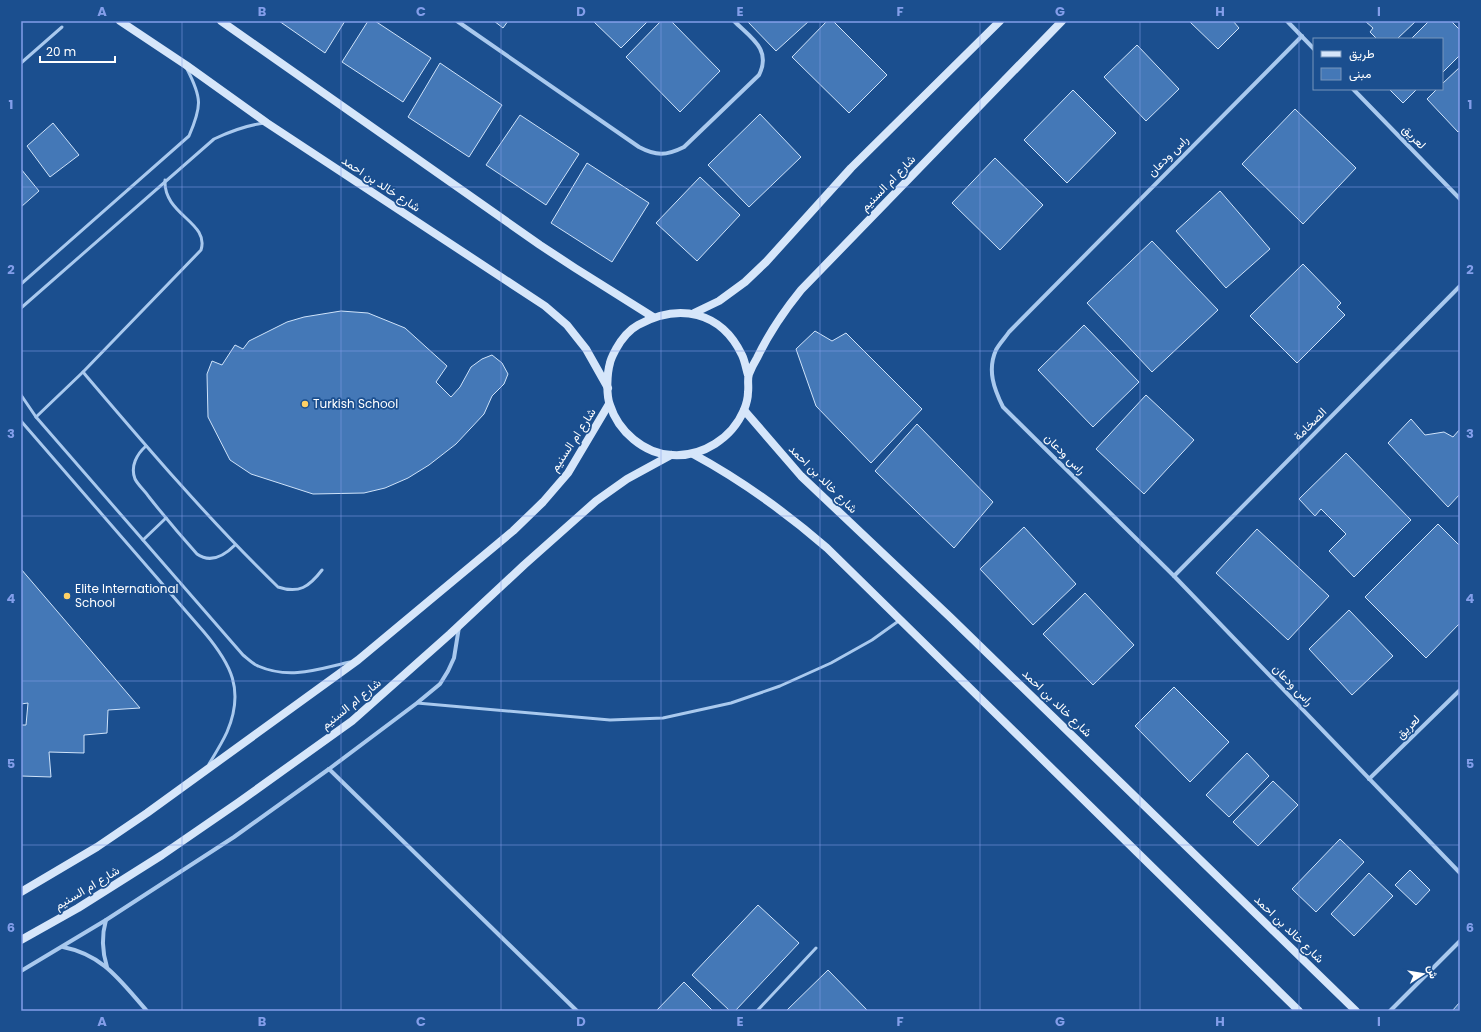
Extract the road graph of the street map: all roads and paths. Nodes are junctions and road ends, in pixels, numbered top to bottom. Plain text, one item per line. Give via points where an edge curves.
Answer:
1 (120, 21) edge
2 (220, 21) edge
3 (457, 21) edge
4 (734, 21) edge
5 (1000, 21) edge
6 (1062, 21) edge
7 (1287, 21) edge
8 (62, 27) dead end
9 (1302, 36) junction
10 (1313, 48) edge
11 (21, 63) edge
12 (186, 65) junction
13 (1354, 90) edge
14 (267, 123) junction
15 (165, 180) junction
16 (1460, 199) edge
17 (21, 284) edge
18 (1460, 286) edge
19 (21, 308) edge
20 (694, 313) junction
21 (653, 317) junction
22 (82, 372) junction
23 (748, 375) junction
24 (608, 388) junction
25 (21, 395) edge
26 (609, 404) junction
27 (744, 410) junction
28 (36, 416) junction
29 (21, 421) edge
30 (146, 446) junction
31 (693, 454) junction
32 (671, 455) junction
33 (166, 518) junction
34 (143, 540) junction
35 (235, 545) junction
36 (322, 570) dead end
37 (1174, 576) junction
38 (900, 620) junction
39 (459, 625) junction
40 (358, 660) junction
41 (1460, 690) edge
42 (416, 703) junction
43 (329, 769) junction
44 (205, 772) junction
45 (1369, 779) junction
46 (1460, 873) edge
47 (21, 892) edge
48 (106, 920) junction
49 (21, 940) edge
50 (1460, 941) edge
51 (62, 947) junction
52 (816, 948) dead end
53 (107, 968) junction
54 (21, 972) edge
55 (147, 1011) edge
56 (577, 1011) edge
57 (757, 1011) edge
58 (1299, 1011) edge
59 (1356, 1011) edge
60 (1390, 1011) edge

1 - 12 main road, شارع خالد بن احمد
2 - 21 main road via 540,245
3 - 4 street via 639,147 661,154 684,147 759,75 764,61 760,47
5 - 20 main road via 851,168 766,262 719,301
6 - 23 main road, شارع ام السنيم via 801,290 764,343
7 - 9 street
8 - 11 lane
9 - 10 street
9 - 37 street, راس ودعان via 1009,332 996,350 991,369 994,389 1003,407
12 - 14 main road, شارع خالد بن احمد
12 - 17 lane via 199,100 198,116 189,136
13 - 16 street, لعريق
14 - 15 lane via 231,130 214,139
14 - 24 main road, شارع خالد بن احمد via 545,306 567,325 586,349
15 - 19 lane
15 - 22 lane via 170,201 196,226 203,246
18 - 37 street, الصخامة
20 - 21 main road
20 - 23 main road via 716,323 733,339 743,356
21 - 24 main road via 634,327 620,343 610,362
22 - 28 lane
22 - 30 lane
23 - 27 main road via 748,393
24 - 26 main road
25 - 28 lane
26 - 32 main road via 618,423 632,439 651,450
26 - 40 main road, شارع ام السنيم via 568,473 543,502 513,531
27 - 31 main road via 732,430 715,445
27 - 59 main road, شارع خالد بن احمد via 801,476
28 - 34 lane
29 - 44 lane via 204,632 229,667 236,690 235,710 227,732
30 - 33 lane via 136,459 135,480
30 - 35 lane
31 - 32 main road
31 - 38 main road via 741,481 792,518
32 - 39 main road, شارع ام السنيم via 627,479 596,501
33 - 34 lane
33 - 35 lane via 202,557 216,558 227,553
34 - 40 lane via 243,655 257,666 278,673 299,674
35 - 36 lane via 278,587 284,589 296,590 309,585
37 - 45 street, راس ودعان
38 - 42 lane via 831,663 780,686 731,703 663,718 610,720
38 - 58 main road
39 - 42 street via 454,658 448,671 440,684
39 - 49 main road, شارع ام السنيم via 352,721 162,855 85,904
40 - 44 main road, شارع ام السنيم
41 - 45 street, لعريق
42 - 43 street
43 - 48 street via 234,837
43 - 56 street
44 - 47 main road, شارع ام السنيم via 97,847
45 - 46 street, راس ودعان
48 - 51 street
48 - 53 street via 102,944
50 - 60 street
51 - 53 street via 86,954
51 - 54 street
52 - 57 lane
53 - 55 street

